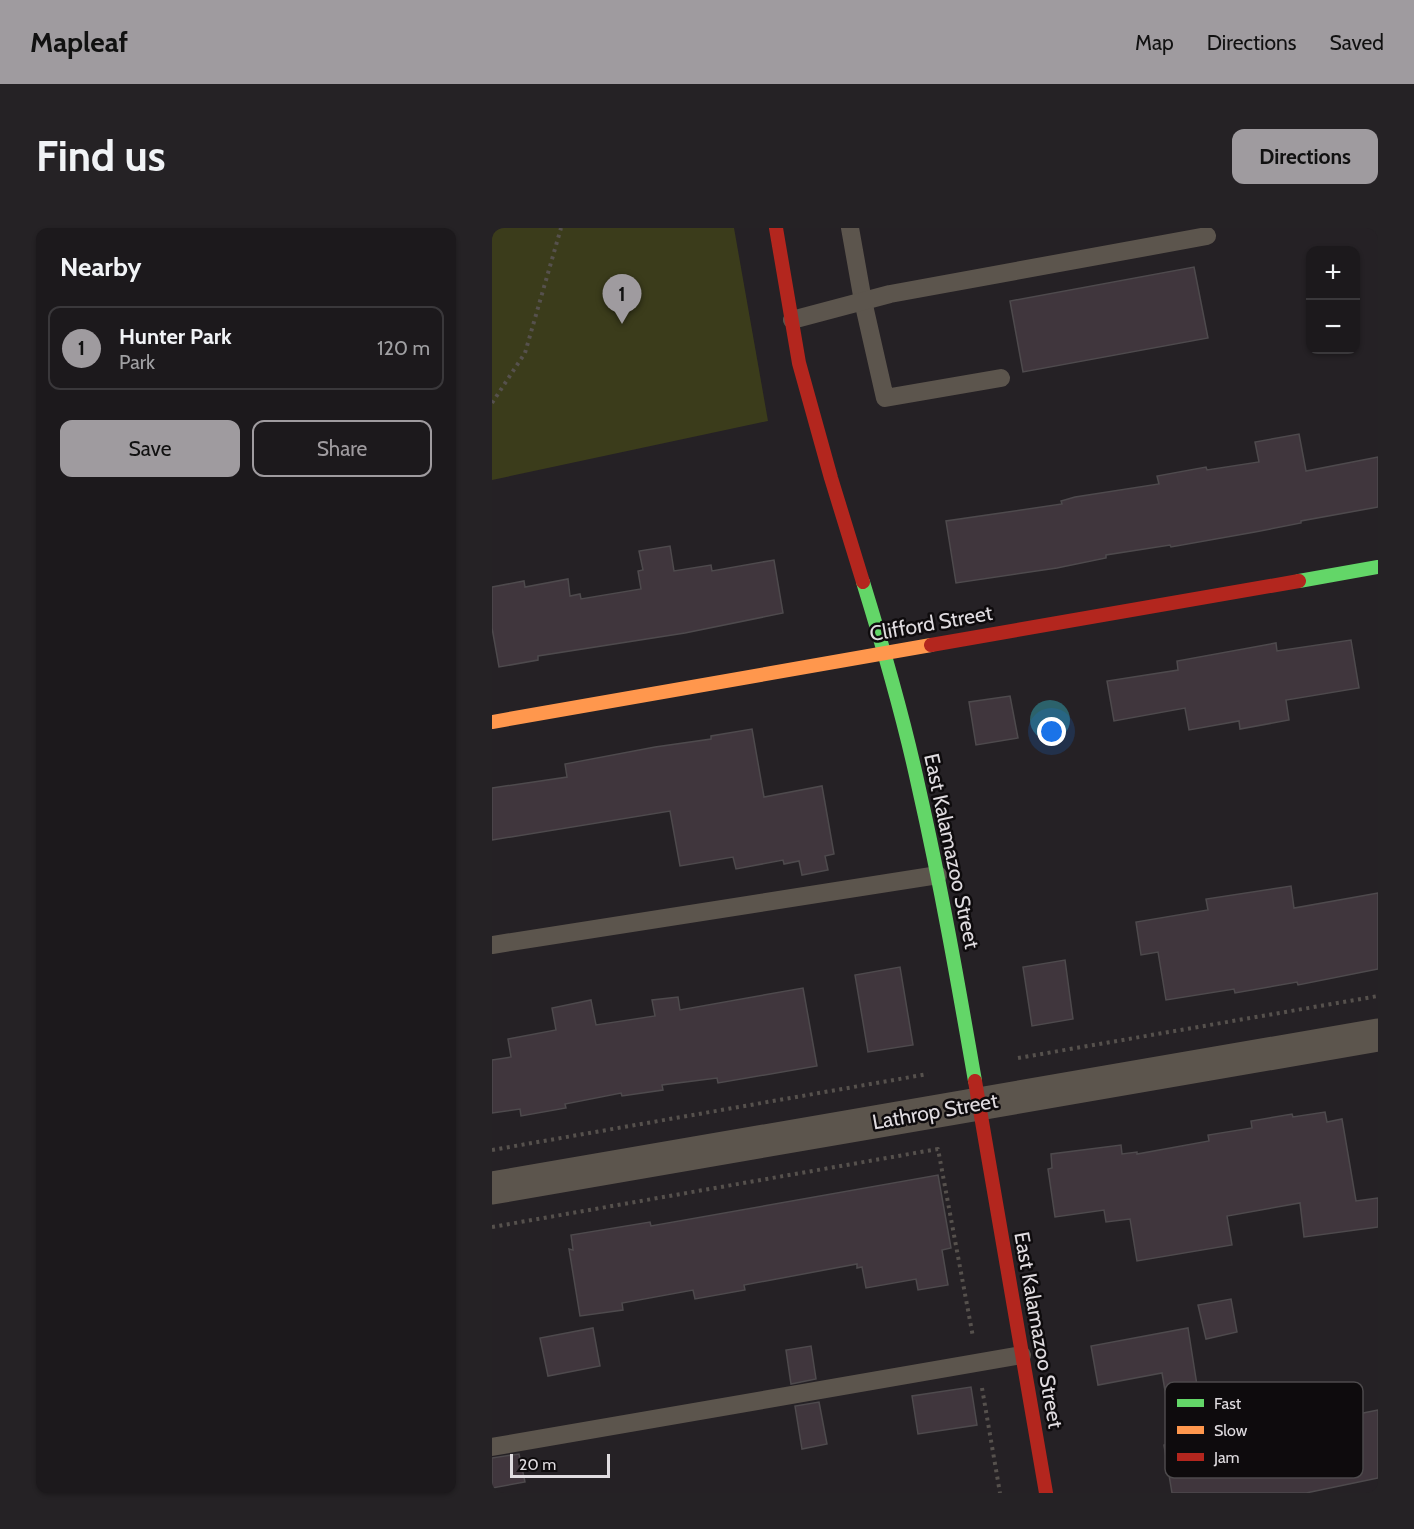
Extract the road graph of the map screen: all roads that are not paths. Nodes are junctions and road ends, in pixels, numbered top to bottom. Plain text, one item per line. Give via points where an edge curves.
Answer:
1 (776, 228) edge
2 (849, 228) edge
3 (1207, 236) dead end
4 (863, 301) junction
5 (792, 320) junction
6 (1001, 378) dead end
7 (1378, 567) edge
8 (885, 653) junction
9 (492, 722) edge
10 (938, 875) junction
11 (492, 945) edge
12 (1378, 1035) edge
13 (979, 1103) junction
14 (492, 1188) edge
15 (1022, 1355) junction
16 (492, 1447) edge
17 (1046, 1493) edge

1 - 5 street, East Kalamazoo Street
2 - 4 lane
3 - 4 lane
4 - 5 lane
4 - 6 lane via 885,398
5 - 8 street, East Kalamazoo Street via 799,363 831,478
7 - 8 street, Clifford Street
8 - 9 street, Clifford Street
8 - 10 street, East Kalamazoo Street
10 - 11 lane
10 - 13 street, East Kalamazoo Street
12 - 13 street, Lathrop Street
13 - 14 street, Lathrop Street
13 - 15 street, East Kalamazoo Street
15 - 16 lane
15 - 17 street, East Kalamazoo Street

